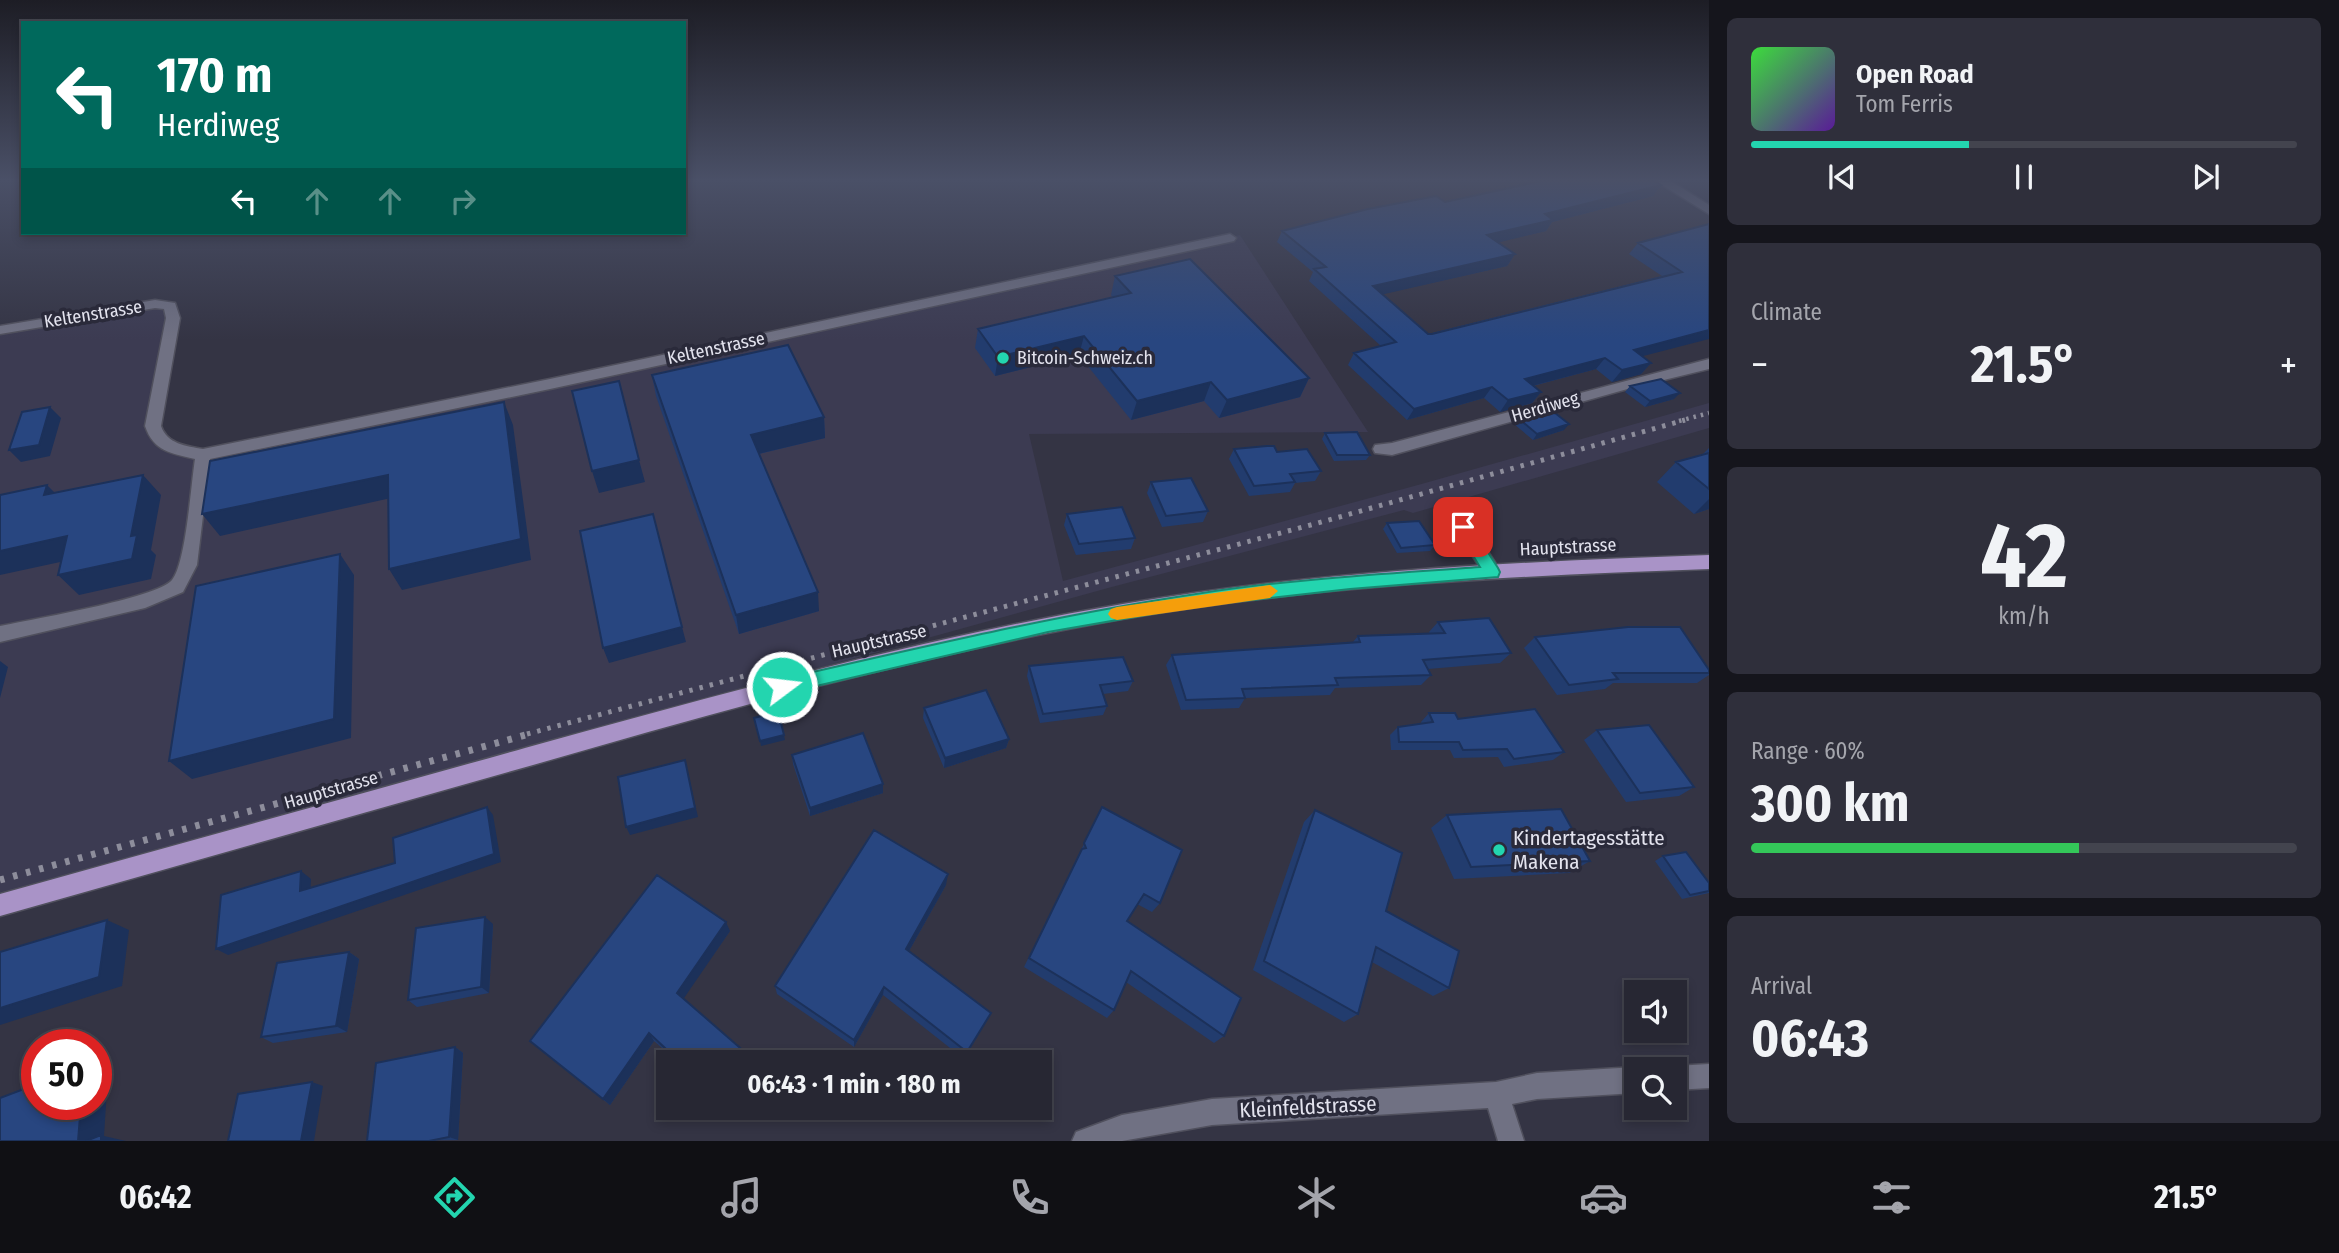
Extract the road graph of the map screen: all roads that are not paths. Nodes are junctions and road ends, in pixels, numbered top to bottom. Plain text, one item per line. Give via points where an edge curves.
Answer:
1 (1230, 238) dead end
2 (0, 330) edge
3 (1709, 364) edge
4 (1381, 449) dead end
5 (203, 455) junction
6 (1463, 527) dead end
7 (1709, 562) edge
8 (1492, 572) junction
9 (0, 634) edge
10 (0, 905) edge
11 (1709, 1076) edge
12 (1687, 1077) edge
13 (1624, 1081) edge
14 (1496, 1096) junction
15 (1123, 1135) edge
16 (1085, 1141) edge
17 (1511, 1141) edge

1 - 5 street, Keltenstrasse
2 - 5 street, Keltenstrasse via 155,304 170,306 173,318 153,426 157,438 173,448
3 - 4 street, Herdiweg
5 - 9 street via 188,565 177,587 145,600
6 - 8 street
7 - 8 main road, Hauptstrasse
8 - 10 main road, Hauptstrasse via 1198,600 952,646 769,690
11 - 12 street
13 - 14 street, Kleinfeldstrasse via 1537,1086
14 - 15 street, Kleinfeldstrasse via 1212,1112
14 - 17 street
15 - 16 street, Kleinfeldstrasse

